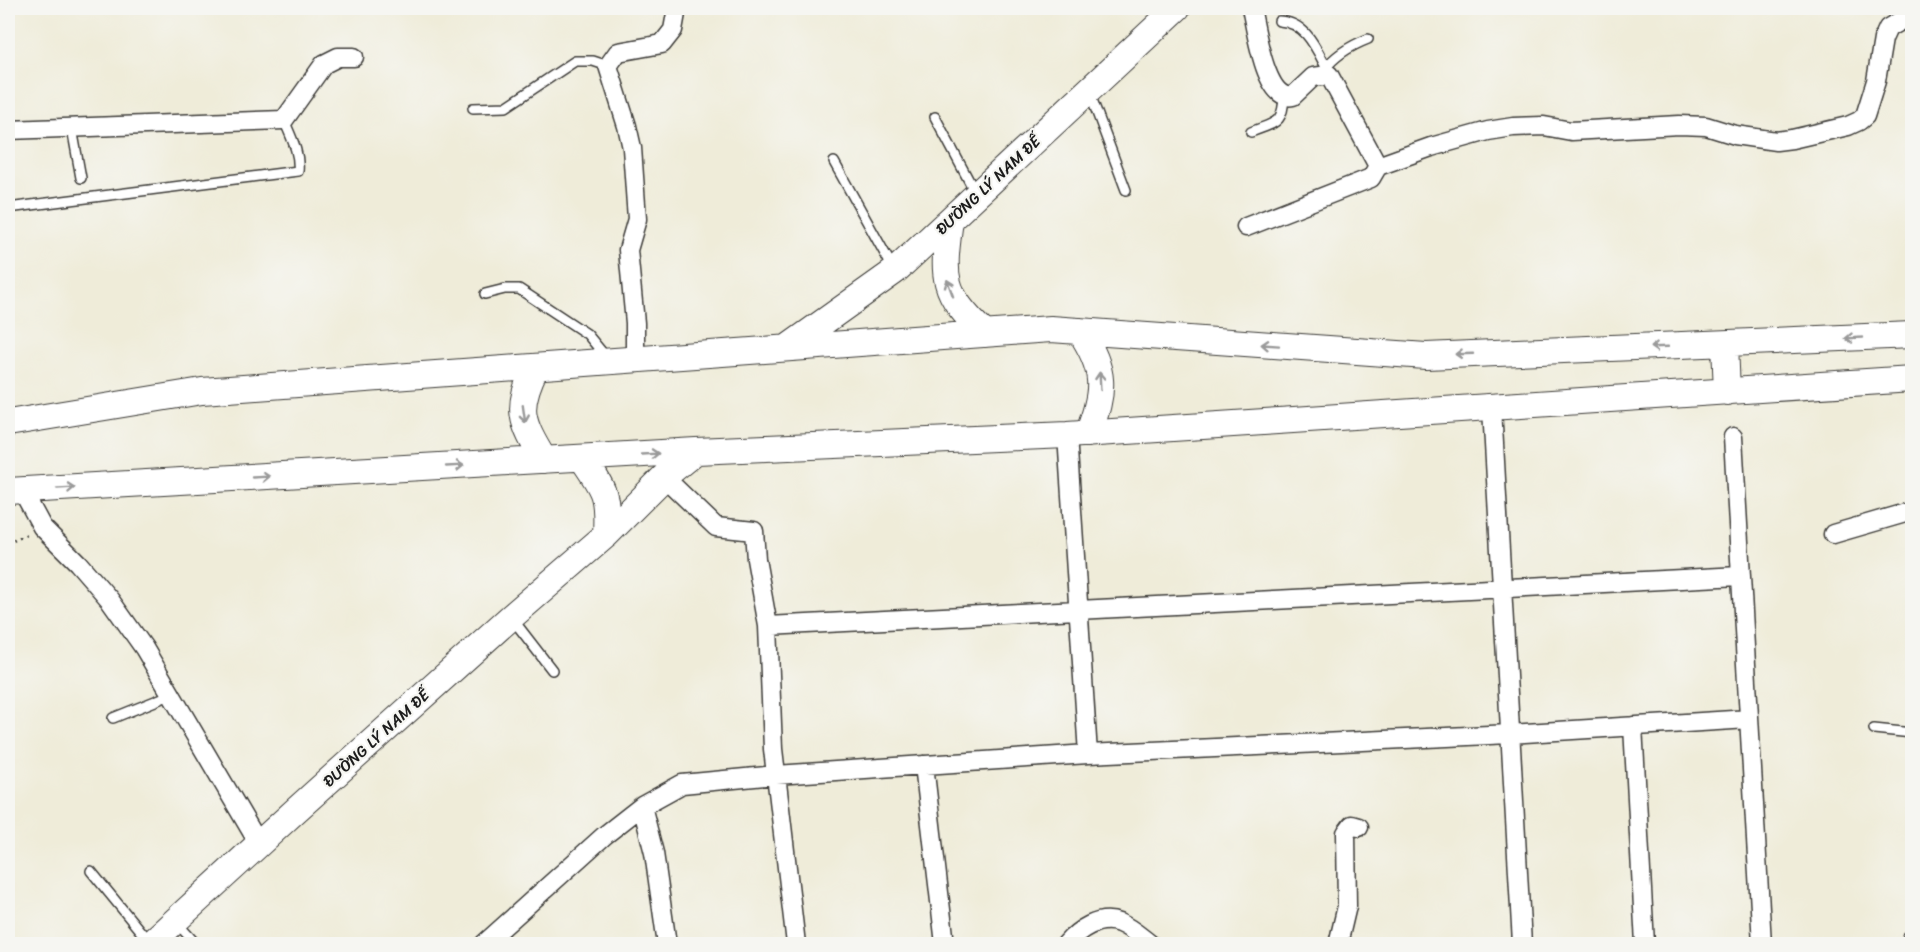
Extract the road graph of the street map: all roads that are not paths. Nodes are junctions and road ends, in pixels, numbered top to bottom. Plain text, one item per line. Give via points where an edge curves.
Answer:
1 (677, 8) edge
2 (1177, 8) edge
3 (1251, 8) edge
4 (1912, 14) edge
5 (1279, 21) dead end
6 (1368, 39) dead end
7 (354, 57) dead end
8 (608, 66) junction
9 (1323, 70) junction
10 (1088, 91) junction
11 (1284, 96) junction
12 (473, 108) dead end
13 (935, 117) dead end
14 (284, 120) junction
15 (72, 128) junction
16 (8, 130) edge
17 (1251, 132) dead end
18 (834, 162) dead end
19 (1378, 166) junction
20 (81, 178) dead end
21 (1126, 190) dead end
22 (976, 196) junction
23 (8, 208) edge
24 (950, 220) junction
25 (1246, 227) dead end
26 (896, 272) junction
27 (485, 294) dead end
28 (1080, 331) junction
29 (984, 334) junction
30 (1912, 335) edge
31 (1725, 344) junction
32 (787, 348) junction
33 (635, 359) junction
34 (609, 362) junction
35 (536, 367) junction
36 (1912, 379) edge
37 (1728, 392) junction
38 (1492, 408) junction
39 (8, 423) edge
40 (1077, 434) junction
41 (1733, 437) dead end
42 (696, 451) junction
43 (582, 458) junction
44 (544, 460) junction
45 (664, 477) junction
46 (15, 490) edge
47 (1912, 511) edge
48 (1833, 534) dead end
49 (606, 535) junction
50 (1740, 576) junction
51 (1502, 587) junction
52 (1079, 611) junction
53 (511, 617) junction
54 (768, 626) junction
55 (552, 670) dead end
56 (170, 694) junction
57 (113, 718) dead end
58 (1749, 719) junction
59 (1633, 726) junction
60 (1874, 729) dead end
61 (1912, 733) edge
62 (1510, 734) junction
63 (1088, 754) junction
64 (924, 765) junction
65 (776, 774) junction
66 (642, 806) junction
67 (1359, 827) dead end
68 (259, 844) junction
69 (91, 871) dead end
70 (176, 921) junction
71 (1139, 939) edge
72 (1912, 939) edge
73 (151, 944) edge
74 (196, 945) edge
75 (484, 945) edge
76 (667, 945) edge
77 (796, 945) edge
78 (945, 945) edge
79 (1066, 945) edge
80 (1338, 945) edge
81 (1522, 945) edge
82 (1645, 945) edge
83 (1762, 945) edge
84 (1910, 945) edge

1 - 8 street via 673,30 662,44 618,52
2 - 10 street, ĐƯỜNG LÝ NAM ĐẾ
3 - 11 street via 1266,71 1277,92
4 - 19 street via 1888,28 1864,116 1848,126 1776,141 1706,126 1571,131 1544,126 1513,127 1431,147
5 - 9 lane via 1300,27 1308,35
6 - 9 lane via 1340,53
7 - 14 street via 338,57 324,64
8 - 12 lane via 593,61 575,62 506,107
8 - 33 street via 632,148 637,219 628,250
9 - 11 street via 1293,96
9 - 19 street
10 - 21 lane
10 - 22 street, ĐƯỜNG LÝ NAM ĐẾ
11 - 17 lane via 1284,111 1279,120
13 - 22 lane
14 - 15 street
14 - 23 lane via 297,152 298,171
15 - 16 street
15 - 20 lane
18 - 26 lane
19 - 25 street via 1371,178
22 - 24 street, ĐƯỜNG LÝ NAM ĐẾ
24 - 26 street, ĐƯỜNG LÝ NAM ĐẾ
29 -> 24 street via 963,313 950,292 945,272
26 - 32 street, ĐƯỜNG LÝ NAM ĐẾ
27 - 34 lane via 519,289 587,334
28 - 29 street
31 -> 28 street via 1426,356
40 -> 28 street via 1098,407 1101,386 1098,366
29 - 32 street
30 -> 31 street
31 - 37 street
32 - 33 street
33 - 34 street
34 - 35 street
35 - 39 street via 202,391
35 -> 44 street via 522,400 523,418
36 - 37 street
37 - 38 street
38 - 40 street
38 - 51 street
40 - 42 street
40 - 52 street
41 - 50 street
43 -> 42 street
42 - 45 street, ĐƯỜNG LÝ NAM ĐẾ
43 - 44 street
43 - 49 street via 602,488 608,507
46 -> 44 street
45 - 49 street, ĐƯỜNG LÝ NAM ĐẾ
45 - 54 street via 716,527 754,531
46 - 56 street via 42,527 110,600
47 - 48 street
49 - 53 street, ĐƯỜNG LÝ NAM ĐẾ
50 - 51 street
50 - 58 street
51 - 52 street
51 - 62 street
52 - 54 street
52 - 63 street
53 - 55 lane
53 - 68 street, ĐƯỜNG LÝ NAM ĐẾ
54 - 65 street
56 - 57 lane
56 - 68 street
58 - 59 street
58 - 83 street
59 - 62 street
59 - 82 street
60 - 61 lane
62 - 63 street
62 - 81 street
63 - 64 street
64 - 65 street
64 - 78 street
65 - 66 street via 682,784
65 - 77 street
66 - 75 street
66 - 76 street via 654,853
67 - 80 street via 1352,825 1346,833 1347,906
68 - 70 street, ĐƯỜNG LÝ NAM ĐẾ
69 - 73 lane
70 - 73 street, ĐƯỜNG LÝ NAM ĐẾ
70 - 74 lane
71 - 79 street via 1118,922 1096,922 1081,929
72 - 84 street

